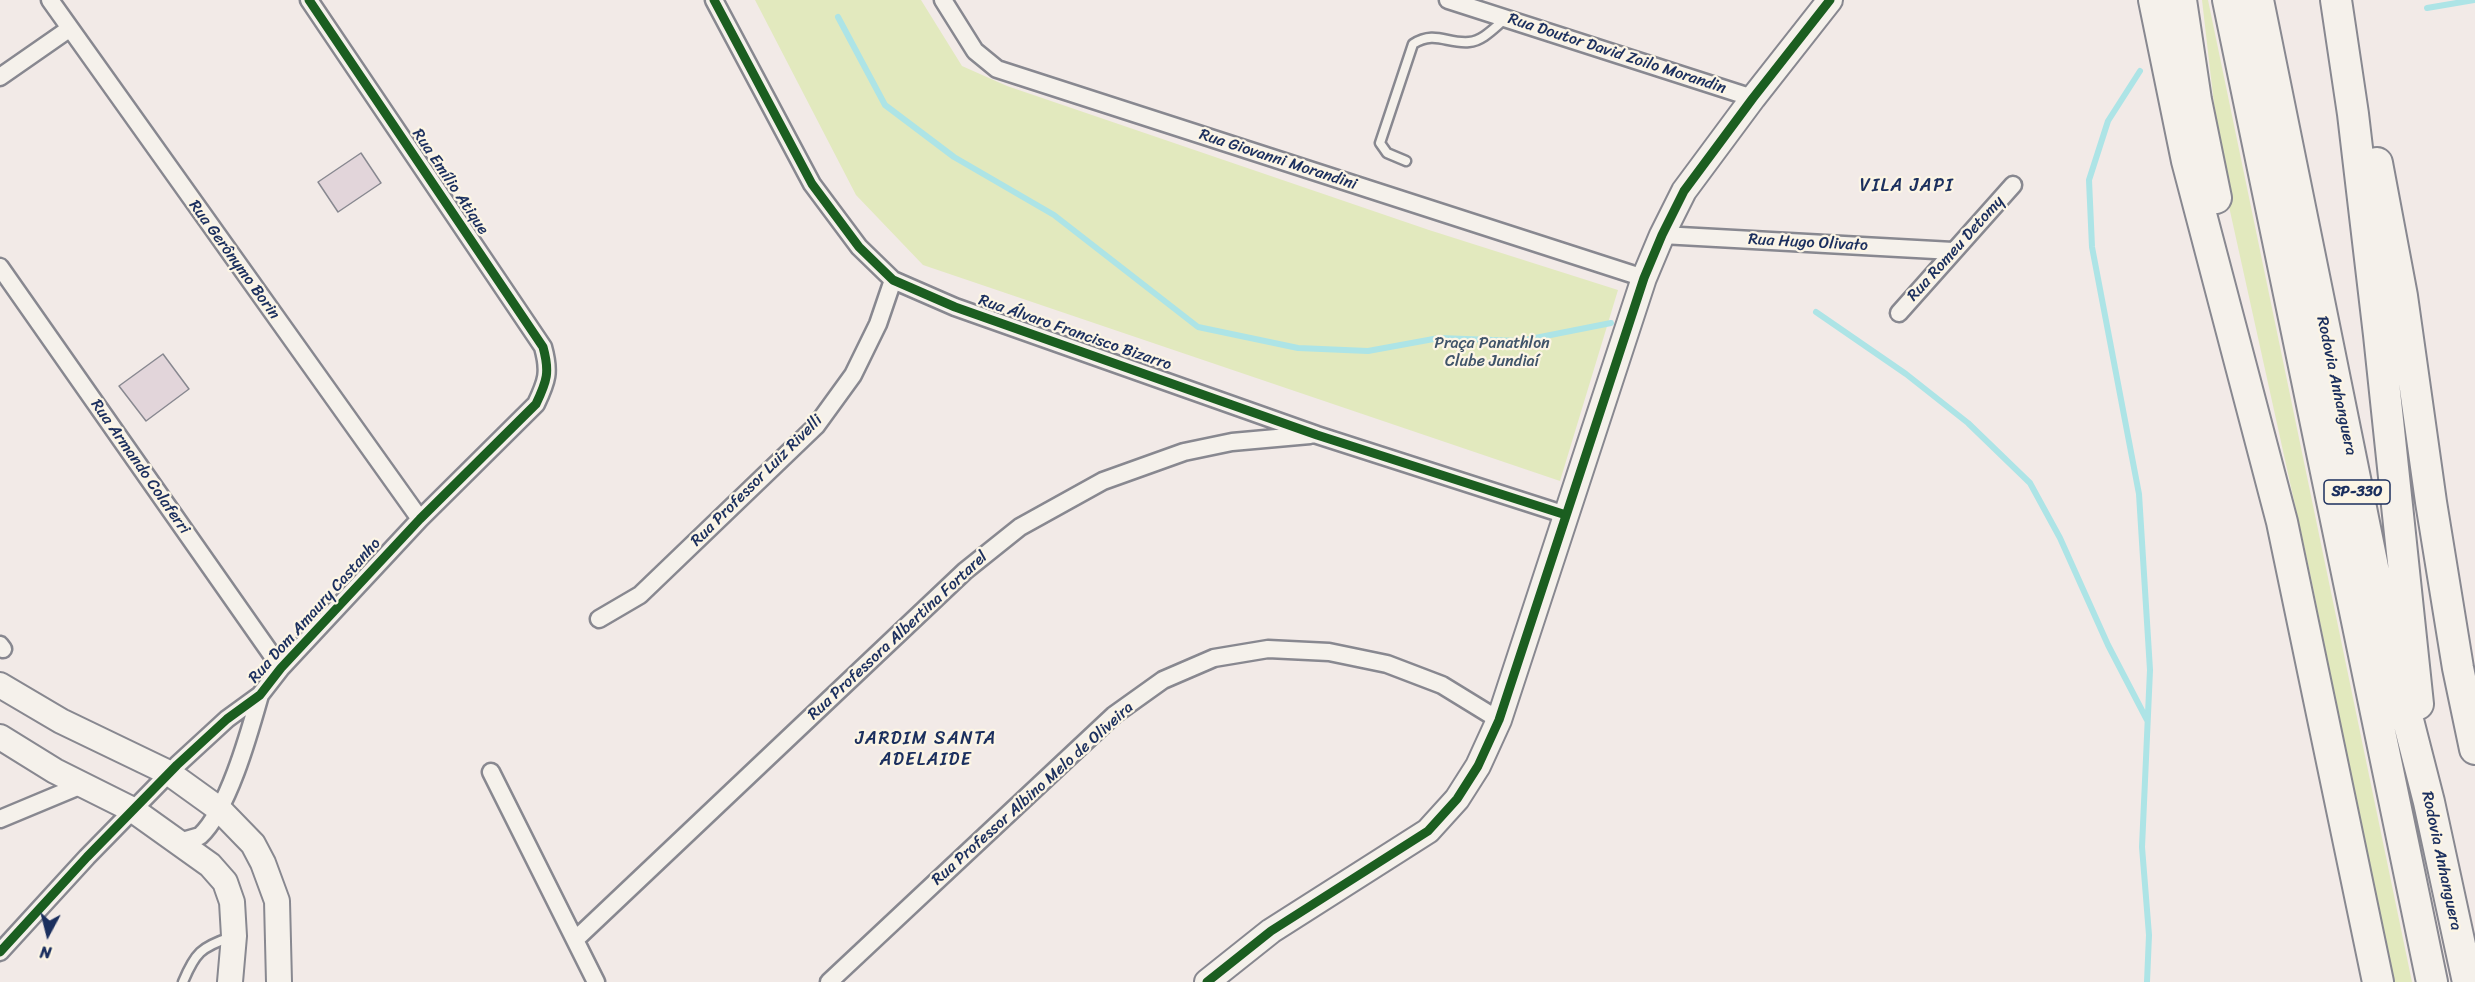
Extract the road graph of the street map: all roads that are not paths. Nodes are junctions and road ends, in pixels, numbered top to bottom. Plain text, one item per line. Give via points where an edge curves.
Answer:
1 (50, 0) edge
2 (309, 0) edge
3 (714, 0) edge
4 (943, 0) edge
5 (1448, 0) edge
6 (1830, 0) edge
7 (2154, 0) edge
8 (2181, 0) edge
9 (2228, 0) edge
10 (2258, 0) edge
11 (2336, 0) edge
12 (2343, 0) edge
13 (1506, 19) junction
14 (69, 29) junction
15 (0, 77) edge
16 (1752, 98) junction
17 (1406, 161) dead end
18 (2013, 185) dead end
19 (1662, 235) junction
20 (1953, 250) junction
21 (0, 267) edge
22 (1644, 278) junction
23 (893, 280) junction
24 (1899, 313) dead end
25 (544, 387) joint
26 (1317, 435) junction
27 (1566, 515) junction
28 (420, 519) junction
29 (2282, 522) junction
30 (599, 619) dead end
31 (280, 668) junction
32 (0, 685) edge
33 (260, 695) junction
34 (1499, 720) junction
35 (0, 737) edge
36 (2475, 749) edge
37 (491, 772) dead end
38 (169, 773) junction
39 (84, 784) junction
40 (2429, 802) junction
41 (219, 809) junction
42 (133, 810) junction
43 (0, 819) edge
44 (179, 842) junction
45 (234, 936) junction
46 (576, 939) junction
47 (0, 952) edge
48 (183, 982) edge
49 (230, 982) edge
50 (279, 982) edge
51 (596, 982) edge
52 (829, 982) edge
53 (1207, 982) edge
54 (2378, 982) edge
55 (2432, 982) edge
56 (2468, 982) edge

1 - 14 street, Rua Gerônymo Borin
2 - 25 street, Rua Emílio Atique via 543,347 548,366
3 - 23 street, Rua Álvaro Francisco Bizarro via 812,184 859,247
4 - 22 street, Rua Giovanni Morandini via 975,51 997,69
5 - 13 street, Rua Doutor David Zoilo Morandin
6 - 16 street
7 - 29 highway via 2187,161
8 - 29 highway via 2196,100
9 - 55 highway, Rodovia Anhanguera / SP-330
10 - 40 highway, Rodovia Anhanguera / SP-330 via 2389,646
11 - 40 highway via 2379,335
12 - 36 highway via 2402,296 2431,502
13 - 16 street, Rua Doutor David Zoilo Morandin
13 - 17 lane via 1471,42 1431,37 1413,44 1380,143 1387,153
14 - 15 street
14 - 28 street, Rua Gerônymo Borin
16 - 19 street via 1684,191
18 - 20 street, Rua Romeu Detomy
19 - 20 street, Rua Hugo Olivato
19 - 22 street
20 - 24 street, Rua Romeu Detomy
21 - 31 street, Rua Armando Colaferri
22 - 27 street
23 - 26 street, Rua Álvaro Francisco Bizarro via 955,307
23 - 30 street, Rua Professor Luiz Rivelli via 878,324 853,375 816,426 640,595
25 - 28 street, Rua Dom Amaury Castanho via 536,404
26 - 27 street, Rua Álvaro Francisco Bizarro
26 - 46 street, Rua Professora Albertina Fortarel via 1232,442 1185,452 1102,481 1020,527 965,571
27 - 34 street
28 - 31 street, Rua Dom Amaury Castanho
29 - 54 highway
31 - 33 street, Rua Dom Amaury Castanho
32 - 38 street via 61,721
33 - 38 street, Rua Dom Amaury Castanho via 227,719
33 - 41 street, Rua Dom Amaury Castanho
34 - 52 street, Rua Professor Albino Melo de Oliveira via 1442,685 1387,664 1329,652 1268,649 1214,658 1163,680 1114,715
34 - 53 street via 1478,766 1457,799 1428,831 1271,931
35 - 39 street
37 - 46 street
38 - 41 street
38 - 42 street, Rua Dom Amaury Castanho
39 - 42 street
39 - 43 street
40 - 56 highway, Rodovia Anhanguera / SP-330
41 - 44 street, Rua Dom Amaury Castanho via 200,837
41 - 50 street via 253,844 264,863 277,901
42 - 44 street
42 - 47 street, Rua Dom Amaury Castanho
44 - 45 street via 225,882 232,902
45 - 48 lane via 207,945 191,962
45 - 49 street
46 - 51 street

